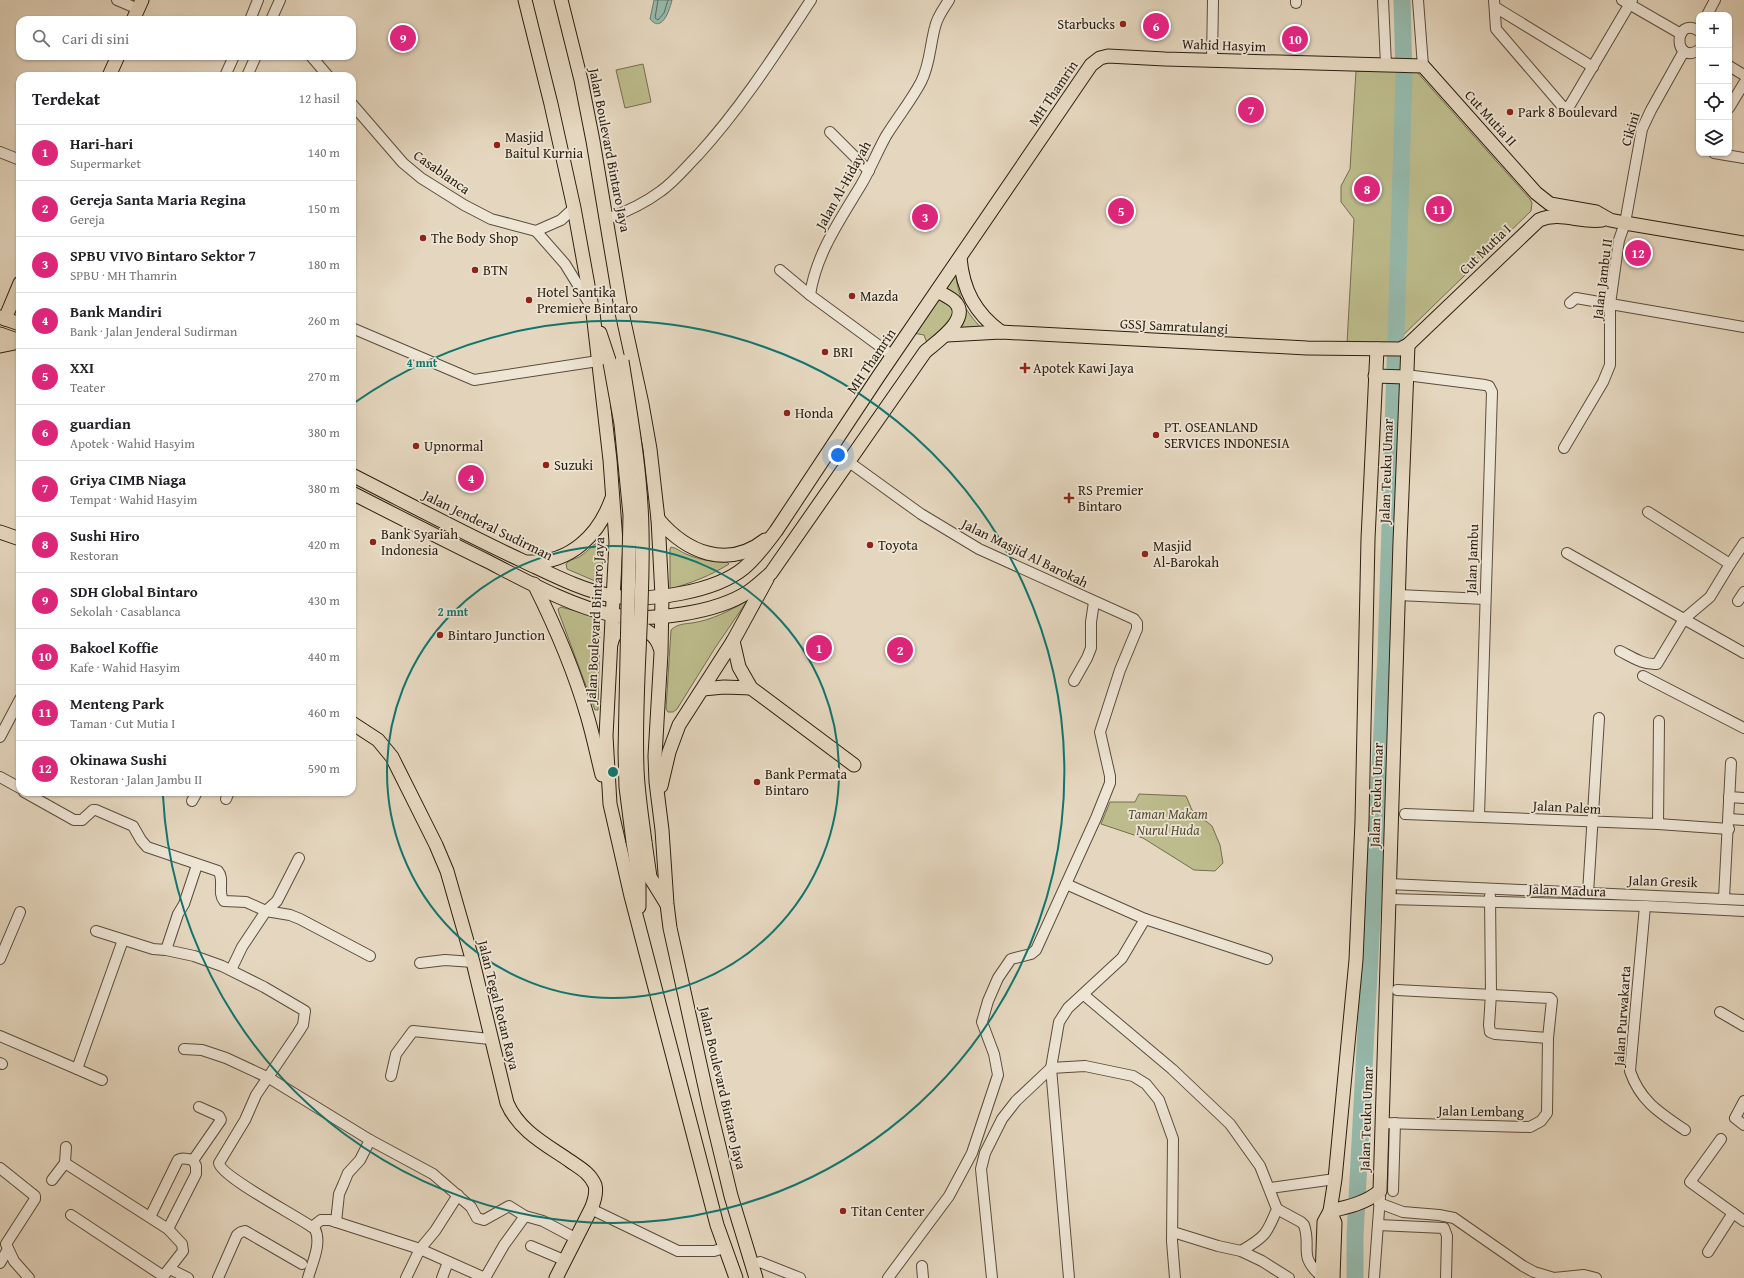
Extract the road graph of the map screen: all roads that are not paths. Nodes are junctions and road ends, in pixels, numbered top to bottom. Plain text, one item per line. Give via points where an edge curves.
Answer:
1 (117, 0) edge
2 (258, 0) edge
3 (280, 0) edge
4 (525, 0) edge
5 (561, 0) edge
6 (811, 0) edge
7 (949, 0) edge
8 (1212, 0) edge
9 (1383, 0) edge
10 (1418, 0) edge
11 (1715, 0) edge
12 (1628, 1) edge
13 (1494, 4) edge
14 (138, 10) edge
15 (1709, 12) edge
16 (252, 16) edge
17 (273, 16) edge
18 (1696, 30) edge
19 (1681, 34) junction
20 (1684, 51) junction
21 (1696, 52) edge
22 (1100, 58) joint
23 (116, 60) edge
24 (232, 60) edge
25 (254, 60) edge
26 (314, 60) edge
27 (1212, 60) junction
28 (1387, 65) junction
29 (1422, 66) junction
30 (1593, 66) junction
31 (1732, 68) edge
32 (111, 72) edge
33 (227, 72) edge
34 (249, 72) edge
35 (325, 72) edge
36 (1744, 74) edge
37 (1744, 83) edge
38 (1732, 103) edge
39 (356, 109) edge
40 (830, 132) dead end
41 (0, 152) edge
42 (1732, 156) edge
43 (16, 158) edge
44 (1744, 158) edge
45 (869, 171) junction
46 (1536, 194) junction
47 (574, 208) junction
48 (607, 219) junction
49 (1539, 220) junction
50 (1610, 220) junction
51 (1625, 223) junction
52 (536, 231) junction
53 (1744, 242) edge
54 (960, 258) junction
55 (780, 270) dead end
56 (938, 291) junction
57 (16, 292) edge
58 (810, 295) junction
59 (13, 299) junction
60 (1570, 303) dead end
61 (1610, 304) junction
62 (16, 307) edge
63 (621, 308) junction
64 (592, 311) junction
65 (3, 318) edge
66 (16, 323) edge
67 (1744, 327) edge
68 (356, 330) edge
69 (1001, 332) junction
70 (0, 334) edge
71 (947, 335) junction
72 (16, 340) edge
73 (16, 343) edge
74 (0, 346) edge
75 (1404, 347) junction
76 (1381, 349) junction
77 (893, 356) junction
78 (610, 362) junction
79 (1379, 376) junction
80 (1403, 376) junction
81 (1564, 448) dead end
82 (849, 462) junction
83 (356, 478) edge
84 (356, 495) edge
85 (613, 495) junction
86 (1648, 512) dead end
87 (658, 519) junction
88 (776, 531) junction
89 (0, 532) edge
90 (16, 538) edge
91 (1744, 543) edge
92 (1567, 553) dead end
93 (661, 560) junction
94 (524, 562) junction
95 (615, 564) junction
96 (1730, 564) junction
97 (771, 573) junction
98 (534, 584) junction
99 (1744, 592) edge
100 (1398, 595) junction
101 (613, 596) junction
102 (662, 596) junction
103 (1485, 599) junction
104 (1738, 600) dead end
105 (1094, 602) junction
106 (612, 615) junction
107 (662, 616) junction
108 (1684, 619) junction
109 (733, 641) junction
110 (610, 648) junction
111 (1620, 651) dead end
112 (661, 653) junction
113 (1744, 653) edge
114 (1643, 676) dead end
115 (1074, 681) dead end
116 (751, 688) junction
117 (703, 689) junction
118 (16, 707) edge
119 (1599, 718) dead end
120 (1659, 721) dead end
121 (356, 726) edge
122 (1744, 728) edge
123 (0, 737) edge
124 (1731, 763) dead end
125 (854, 765) dead end
126 (0, 777) edge
127 (16, 786) edge
128 (31, 796) edge
129 (1730, 797) junction
130 (1744, 798) edge
131 (659, 802) junction
132 (610, 804) junction
133 (1405, 814) dead end
134 (1479, 816) junction
135 (1744, 820) edge
136 (1592, 822) junction
137 (1658, 824) junction
138 (1729, 824) junction
139 (639, 842) junction
140 (298, 858) dead end
141 (197, 865) junction
142 (1066, 884) junction
143 (1389, 884) junction
144 (1490, 888) junction
145 (1588, 892) junction
146 (1724, 898) junction
147 (1389, 899) junction
148 (1744, 900) edge
149 (1490, 902) junction
150 (667, 904) junction
151 (1645, 906) junction
152 (266, 911) junction
153 (1744, 911) edge
154 (20, 912) dead end
155 (1145, 919) junction
156 (640, 927) junction
157 (96, 931) dead end
158 (123, 940) junction
159 (166, 950) junction
160 (370, 956) dead end
161 (0, 959) edge
162 (1267, 959) dead end
163 (473, 962) junction
164 (420, 963) dead end
165 (230, 970) junction
166 (1397, 990) dead end
167 (1492, 994) junction
168 (1084, 995) junction
169 (1720, 1012) dead end
170 (1744, 1026) edge
171 (0, 1036) edge
172 (1548, 1038) junction
173 (490, 1039) junction
174 (184, 1049) dead end
175 (1051, 1068) junction
176 (78, 1069) junction
177 (391, 1076) dead end
178 (269, 1078) junction
179 (102, 1080) dead end
180 (1744, 1101) edge
181 (199, 1107) dead end
182 (1382, 1123) junction
183 (1395, 1123) junction
184 (1744, 1125) edge
185 (1685, 1130) dead end
186 (370, 1140) junction
187 (1721, 1140) dead end
188 (66, 1147) dead end
189 (193, 1160) junction
190 (65, 1163) junction
191 (0, 1168) edge
192 (1335, 1179) junction
193 (52, 1180) dead end
194 (1270, 1188) junction
195 (458, 1195) junction
196 (1381, 1196) junction
197 (591, 1209) junction
198 (1277, 1209) junction
199 (1330, 1211) junction
200 (1733, 1214) junction
201 (71, 1215) dead end
202 (525, 1216) junction
203 (150, 1217) junction
204 (1744, 1221) edge
205 (336, 1222) junction
206 (1378, 1224) junction
207 (312, 1227) junction
208 (168, 1229) junction
209 (1173, 1232) junction
210 (576, 1238) junction
211 (531, 1246) dead end
212 (724, 1248) junction
213 (8, 1249) junction
214 (420, 1249) junction
215 (1241, 1251) junction
216 (1708, 1252) dead end
217 (564, 1260) junction
218 (448, 1262) junction
219 (0, 1263) edge
220 (302, 1264) dead end
221 (752, 1264) junction
222 (922, 1266) dead end
223 (165, 1274) edge
224 (27, 1277) edge
225 (188, 1278) edge
226 (218, 1278) edge
227 (308, 1278) edge
228 (406, 1278) edge
229 (442, 1278) edge
230 (556, 1278) edge
231 (736, 1278) edge
232 (756, 1278) edge
233 (800, 1278) edge
234 (888, 1278) edge
235 (924, 1278) edge
236 (992, 1278) edge
237 (1069, 1278) edge
238 (1175, 1278) edge
239 (1289, 1278) edge
240 (1326, 1278) edge
241 (1374, 1278) edge
242 (1446, 1278) edge
243 (1596, 1278) edge

1 - 14 street
2 - 16 street
3 - 17 street
4 - 47 main road, Jalan Boulevard Bintaro Jaya
5 - 48 main road, Jalan Boulevard Bintaro Jaya via 581,80
6 - 48 street via 761,76 715,136 678,176 644,202
7 - 45 street, Jalan Al-Hidayah via 935,26 921,82 886,137
8 - 27 street
9 - 28 street
10 - 29 street
11 - 15 street
12 - 19 street
12 - 30 street
13 - 30 street
13 - 30 street via 1496,29 1565,108 1570,106
18 - 19 street via 1687,29
19 - 20 street via 1680,45
20 - 21 street
20 - 51 street, Cikini via 1642,129
22 - 27 main road, Wahid Hasyim via 1108,56
22 - 54 main road, MH Thamrin via 1092,65
23 - 32 main road
24 - 33 street
25 - 34 street
26 - 35 street
27 - 28 main road, Wahid Hasyim
28 - 29 main road, Wahid Hasyim
29 - 46 main road, Cut Mutia II
31 - 36 street
37 - 38 street
39 - 52 street, Casablanca via 403,163 421,178 491,219
40 - 45 street
41 - 43 street
42 - 44 street
45 - 58 street, Jalan Al-Hidayah via 831,235
46 - 49 main road, Cut Mutia II via 1541,207
46 - 50 main road, Cut Mutia II via 1550,204 1596,212
47 - 52 street via 561,220
47 - 64 main road, Jalan Boulevard Bintaro Jaya
48 - 63 main road, Jalan Boulevard Bintaro Jaya
49 - 50 main road via 1555,216 1594,221
49 - 75 main road, Cut Mutia I
50 - 51 main road
51 - 53 main road
51 - 61 street, Jalan Jambu II via 1619,240
52 - 64 street via 565,264
54 - 56 main road, MH Thamrin
54 - 69 main road via 965,287 971,300 984,318
55 - 58 street
56 - 71 main road via 955,301 960,312
56 - 77 main road, MH Thamrin
57 - 59 main road
58 - 77 street
59 - 62 main road
59 - 65 main road
60 - 61 street via 1576,298
61 - 67 street
61 - 81 street, Jalan Jambu II via 1610,365 1603,382
63 - 78 main road, Jalan Boulevard Bintaro Jaya
63 - 87 main road, Jalan Boulevard Bintaro Jaya via 646,425
64 - 78 main road, Jalan Boulevard Bintaro Jaya
65 - 66 main road
68 - 78 street via 474,380
69 - 71 main road, GSSJ Samratulangi
69 - 76 main road, GSSJ Samratulangi via 1307,348
70 - 72 main road
71 - 82 main road via 925,352
73 - 74 main road
75 - 76 main road, GSSJ Samratulangi
75 - 80 main road, Jalan Teuku Umar
76 - 79 main road, Jalan Teuku Umar
77 - 88 main road, MH Thamrin
78 - 85 main road, Jalan Boulevard Bintaro Jaya
78 - 139 main road, Jalan Boulevard Bintaro Jaya, bridge via 633,428 641,502 637,751
79 - 80 main road
79 - 192 main road, Jalan Teuku Umar via 1368,539 1362,820 1356,952
80 - 100 main road, Jalan Teuku Umar
80 - 103 street, Jalan Jambu via 1485,385 1491,389
82 - 97 main road
82 - 105 street, Jalan Masjid Al Barokah via 920,514 979,549
83 - 94 main road, Jalan Jenderal Sudirman
84 - 98 main road
85 - 94 main road via 597,529 579,547 553,559
85 - 95 main road, Jalan Boulevard Bintaro Jaya
86 - 96 street
87 - 88 main road via 670,533 685,544 715,555 743,552 762,543
87 - 93 main road, Jalan Boulevard Bintaro Jaya
88 - 102 main road, MH Thamrin via 760,552 730,576 699,589
89 - 90 main road
91 - 96 street
92 - 108 street
93 - 95 main road via 653,573 633,580 621,576
93 - 102 main road, Jalan Boulevard Bintaro Jaya
94 - 101 main road, Jalan Jenderal Sudirman via 561,579
95 - 101 main road, Jalan Boulevard Bintaro Jaya
96 - 108 street via 1710,598
97 - 107 main road via 747,592 724,603 694,612
97 - 109 main road
98 - 106 main road
98 - 132 main road via 561,644 587,715
99 - 104 street
100 - 103 street
100 - 143 main road, Jalan Teuku Umar
101 - 102 main road, MH Thamrin
101 - 106 main road, Jalan Boulevard Bintaro Jaya
102 - 107 main road, Jalan Boulevard Bintaro Jaya
103 - 134 street, Jalan Jambu
105 - 115 street via 1091,648
105 - 142 street, Jalan Masjid Al Barokah via 1134,619 1137,629 1120,670 1100,732 1110,783
106 - 107 main road via 644,618
106 - 110 main road, Jalan Boulevard Bintaro Jaya
107 - 112 main road, Jalan Boulevard Bintaro Jaya
108 - 111 street via 1657,664 1640,662
108 - 113 street
109 - 116 main road via 739,667
109 - 117 main road
110 - 112 main road via 612,639 619,631 640,627 653,634
110 - 132 main road, Jalan Boulevard Bintaro Jaya via 606,736
112 - 131 main road, Jalan Boulevard Bintaro Jaya via 655,756
114 - 122 street
116 - 117 main road
116 - 125 main road
117 - 131 main road via 679,725 663,777
118 - 123 street
119 - 136 street
120 - 137 street
121 - 163 main road, Jalan Tegal Rotan Raya via 385,747 436,845 447,872
124 - 129 street
126 - 127 street
128 - 141 street via 74,820 82,820 96,810 132,825 146,846
129 - 130 street
129 - 138 street
131 - 150 main road, Jalan Boulevard Bintaro Jaya
132 - 156 main road, Jalan Boulevard Bintaro Jaya
133 - 134 street, Jalan Palem
134 - 136 street, Jalan Palem
135 - 138 street, Jalan Palem
136 - 137 street, Jalan Palem
136 - 145 street
137 - 138 street, Jalan Palem
138 - 146 street
139 - 150 main road, Jalan Boulevard Bintaro Jaya via 650,877
139 - 156 main road, Jalan Boulevard Bintaro Jaya
140 - 152 street via 280,896
141 - 152 street via 220,873 224,901 246,902
141 - 159 street
142 - 155 street
142 - 234 street via 1036,950 1031,954 1011,959 998,978 988,1001 982,1022 994,1054 998,1076 972,1153 949,1196
143 - 144 street, Jalan Gresik
143 - 147 main road, Jalan Teuku Umar
144 - 145 street, Jalan Gresik
144 - 149 street
145 - 146 street, Jalan Gresik
146 - 148 street, Jalan Gresik
147 - 149 street, Jalan Madura
147 - 182 main road, Jalan Teuku Umar
149 - 151 street, Jalan Madura
149 - 167 street
150 - 221 main road, Jalan Boulevard Bintaro Jaya via 709,1105
151 - 153 street, Jalan Madura
151 - 185 street, Jalan Purwakarta via 1630,1071 1635,1085 1644,1098
152 - 160 street via 300,919
152 - 165 street
154 - 161 street
155 - 162 street
155 - 168 street via 1122,958
156 - 212 main road, Jalan Boulevard Bintaro Jaya
157 - 158 street
158 - 159 street
158 - 176 street
159 - 165 street via 194,956
163 - 164 street via 445,960
163 - 173 main road, Jalan Tegal Rotan Raya
165 - 178 street via 305,1012 303,1025
166 - 167 street, Jalan Lembang
167 - 172 street via 1489,1025 1491,1033
167 - 172 street, Jalan Lembang via 1550,998 1552,1003
168 - 175 street via 1068,1008 1059,1022
168 - 194 street via 1172,1070 1230,1124 1260,1166
169 - 170 street
171 - 176 street
172 - 183 street, Jalan Lembang via 1547,1113 1537,1124 1530,1127
173 - 177 street via 413,1031 396,1054
173 - 197 main road, Jalan Tegal Rotan Raya via 511,1112 528,1132 587,1173 596,1190
174 - 178 street via 202,1050 226,1058
175 - 209 street via 1085,1066 1133,1076 1146,1084 1159,1100 1173,1140
175 - 236 street via 1016,1101 1002,1119 985,1153 981,1169
175 - 237 street
176 - 179 street
178 - 186 street
178 - 207 street via 256,1095 219,1166 235,1180
180 - 184 street via 1735,1118
181 - 189 street via 219,1116 221,1120
182 - 183 street, Jalan Lembang
182 - 196 main road, Jalan Teuku Umar
183 - 196 street
186 - 195 street via 433,1174
186 - 205 street via 360,1160 348,1173 341,1190
187 - 200 street via 1690,1182
188 - 190 street
189 - 203 street via 178,1160
189 - 208 street via 196,1174
190 - 193 street
190 - 203 street
191 - 213 street via 33,1193 35,1199 8,1240
192 - 194 street
192 - 199 main road, Jalan Teuku Umar
194 - 198 street
195 - 202 street via 472,1207 477,1218 484,1220 509,1206
195 - 214 street
196 - 199 main road
196 - 206 street
196 - 243 street via 1403,1212 1454,1218 1534,1272 1554,1278 1584,1275
197 - 210 main road, Jalan Tegal Rotan Raya
197 - 212 street via 678,1252 714,1251
198 - 215 street via 1269,1230 1261,1240
198 - 240 street via 1304,1225 1308,1260 1313,1269
199 - 240 main road, Jalan Teuku Umar via 1324,1222
200 - 204 street
200 - 216 street
201 - 223 street
202 - 210 street via 543,1221
202 - 218 street via 485,1278
203 - 208 street
205 - 207 street via 325,1219
205 - 214 street
206 - 241 street
206 - 242 street via 1444,1228 1447,1236
207 - 227 street via 318,1236
208 - 223 street via 177,1238 183,1251
209 - 215 street
209 - 238 street
210 - 217 main road, Jalan Tegal Rotan Raya
211 - 217 street
212 - 231 main road, Jalan Boulevard Bintaro Jaya
213 - 219 street
213 - 224 street
214 - 218 street
214 - 228 street
215 - 239 street
217 - 230 main road, Jalan Tegal Rotan Raya
218 - 229 street
220 - 226 street via 245,1231 237,1235
221 - 232 main road, Jalan Boulevard Bintaro Jaya
221 - 233 street via 760,1262
222 - 235 street
223 - 225 street

